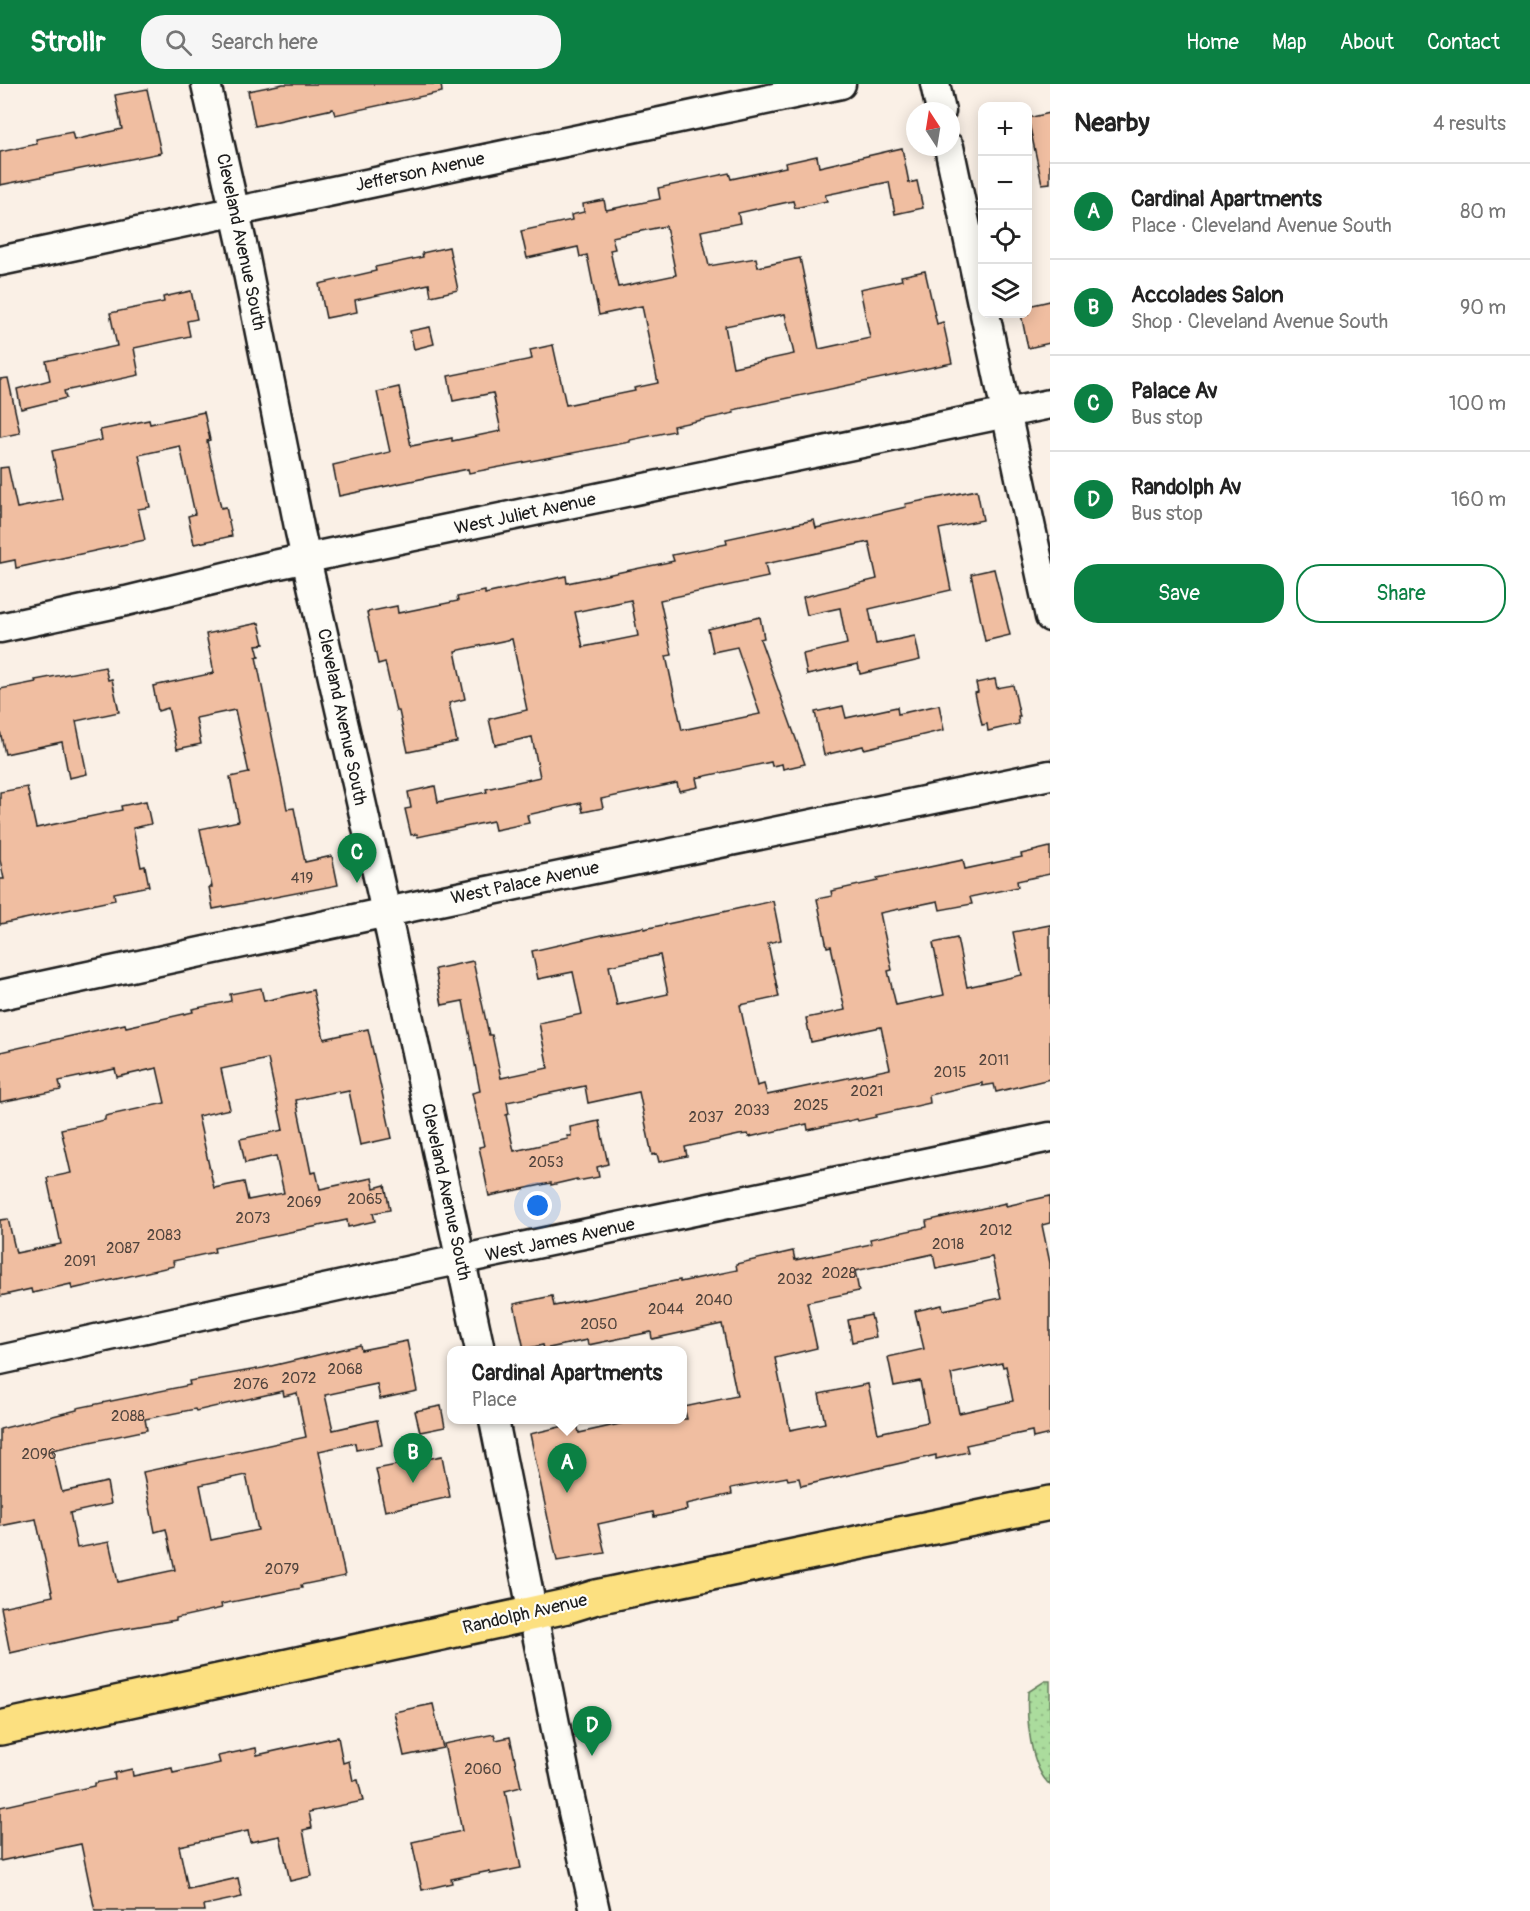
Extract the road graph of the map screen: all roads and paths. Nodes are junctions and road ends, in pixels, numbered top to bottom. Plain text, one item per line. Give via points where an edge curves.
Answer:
1 (206, 84) edge
2 (841, 84) edge
3 (935, 84) edge
4 (939, 102) edge
5 (951, 156) edge
6 (235, 210) junction
7 (0, 261) edge
8 (978, 284) edge
9 (986, 318) edge
10 (1050, 404) edge
11 (1007, 414) junction
12 (307, 559) junction
13 (1050, 617) edge
14 (0, 628) edge
15 (1050, 775) edge
16 (386, 912) junction
17 (0, 995) edge
18 (1050, 1137) edge
19 (460, 1260) junction
20 (479, 1346) edge
21 (0, 1360) edge
22 (495, 1424) edge
23 (1050, 1503) edge
24 (534, 1613) junction
25 (0, 1728) edge
26 (595, 1911) edge

1 - 6 street, Cleveland Avenue South
2 - 6 street, Jefferson Avenue
3 - 4 street
5 - 8 street
6 - 7 street, Jefferson Avenue
6 - 12 street, Cleveland Avenue South
9 - 11 street
10 - 11 street, West Juliet Avenue
11 - 12 street, West Juliet Avenue
11 - 13 street
12 - 14 street, West Juliet Avenue
12 - 16 street, Cleveland Avenue South
15 - 16 street, West Palace Avenue
16 - 17 street, West Palace Avenue
16 - 19 street, Cleveland Avenue South
18 - 19 street, West James Avenue
19 - 20 street, Cleveland Avenue South
19 - 21 street, West James Avenue
22 - 24 street
23 - 24 main road, Randolph Avenue
24 - 25 main road, Randolph Avenue
24 - 26 street

